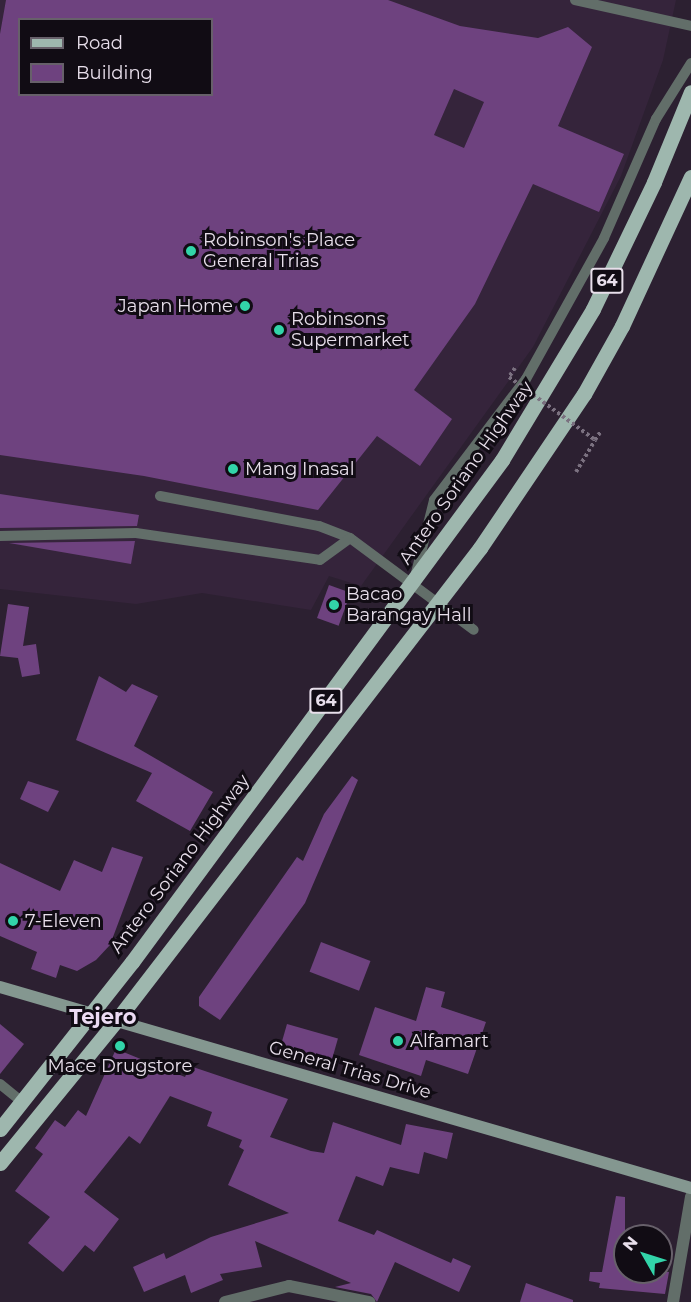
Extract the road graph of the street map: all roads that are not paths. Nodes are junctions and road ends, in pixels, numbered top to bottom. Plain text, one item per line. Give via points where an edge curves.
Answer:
1 (575, 0) edge
2 (691, 26) edge
3 (691, 63) edge
4 (691, 92) edge
5 (691, 177) edge
6 (160, 496) dead end
7 (0, 536) edge
8 (350, 538) junction
9 (413, 584) junction
10 (439, 604) junction
11 (474, 630) dead end
12 (0, 987) edge
13 (91, 1014) junction
14 (116, 1022) junction
15 (0, 1084) edge
16 (22, 1102) junction
17 (0, 1129) edge
18 (0, 1163) edge
19 (691, 1188) edge
20 (691, 1197) edge
21 (225, 1302) edge
22 (369, 1302) edge
23 (673, 1302) edge

1 - 2 lane
3 - 9 lane via 656,119 604,238 526,379 434,500
4 - 9 main road, Antero Soriano Highway / 64 via 622,250 560,369 502,460
5 - 10 main road, 64 via 622,326 584,394
6 - 8 lane via 318,526
7 - 8 lane via 136,533 320,560
8 - 9 lane
9 - 10 lane
9 - 13 main road, Antero Soriano Highway / 64
10 - 11 lane
10 - 14 main road, 64
12 - 13 main road, General Trias Drive
13 - 14 main road, General Trias Drive
13 - 16 main road, Antero Soriano Highway / 64
14 - 18 main road, 64
14 - 19 main road, General Trias Drive
15 - 16 lane
16 - 17 main road, Antero Soriano Highway / 64
20 - 23 street
21 - 22 street via 289,1286

